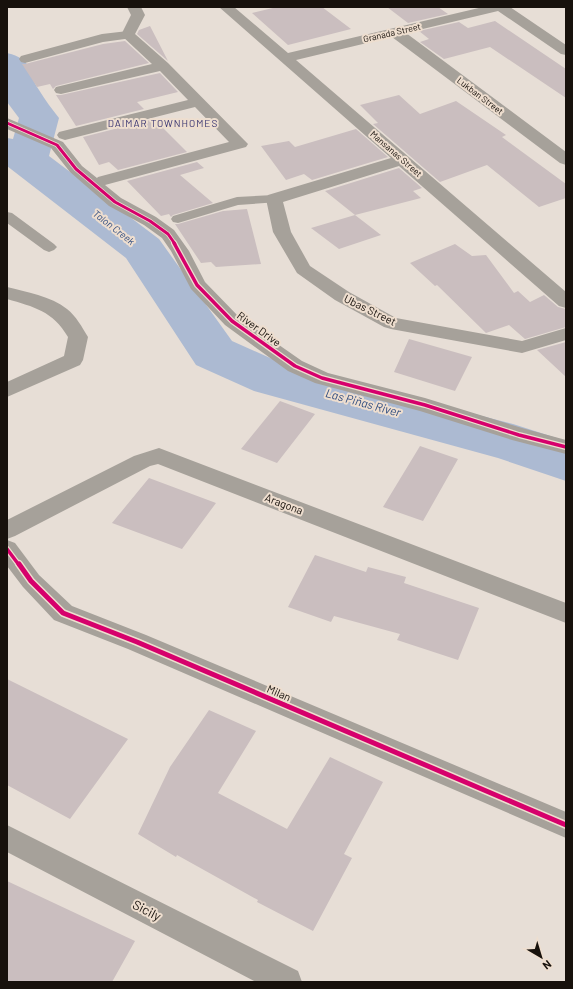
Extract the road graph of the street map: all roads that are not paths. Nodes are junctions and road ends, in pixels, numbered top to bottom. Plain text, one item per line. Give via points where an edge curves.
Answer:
1 (134, 7) edge
2 (501, 7) edge
3 (232, 8) edge
4 (395, 32) junction
5 (128, 35) junction
6 (566, 51) edge
7 (25, 58) dead end
8 (285, 58) junction
9 (163, 66) junction
10 (61, 90) dead end
11 (198, 102) junction
12 (7, 123) edge
13 (61, 140) junction
14 (402, 160) junction
15 (566, 160) edge
16 (104, 180) dead end
17 (274, 199) junction
18 (7, 216) edge
19 (178, 219) dead end
20 (49, 247) dead end
21 (7, 293) edge
22 (566, 302) edge
23 (566, 334) edge
24 (7, 390) edge
25 (566, 447) edge
26 (7, 530) edge
27 (7, 549) edge
28 (566, 613) edge
29 (566, 825) edge
30 (7, 838) edge
31 (287, 982) edge

1 - 5 street via 138,15
2 - 4 street, Granada Street
2 - 6 street
3 - 8 street, Mansanas Street
4 - 8 street, Granada Street
4 - 15 street, Lukban Street
5 - 7 lane via 102,38
5 - 9 street
8 - 14 street, Mansanas Street
9 - 10 street
9 - 11 street
11 - 13 street
11 - 16 street via 240,144
12 - 13 street, River Drive
13 - 25 street, River Drive via 76,170 115,202 168,234 180,251 197,285 232,321 295,366 322,378 425,405
14 - 17 street
14 - 22 street, Mansanas Street
17 - 19 lane via 237,201
17 - 23 street, Ubas Street via 282,232 303,269 342,296 391,323 522,347
18 - 20 lane
21 - 24 street via 56,310 78,337 73,360
26 - 28 street, Aragona via 142,461 159,456
27 - 29 street, Milan via 31,581 63,613 137,642
30 - 31 street, Sicily

